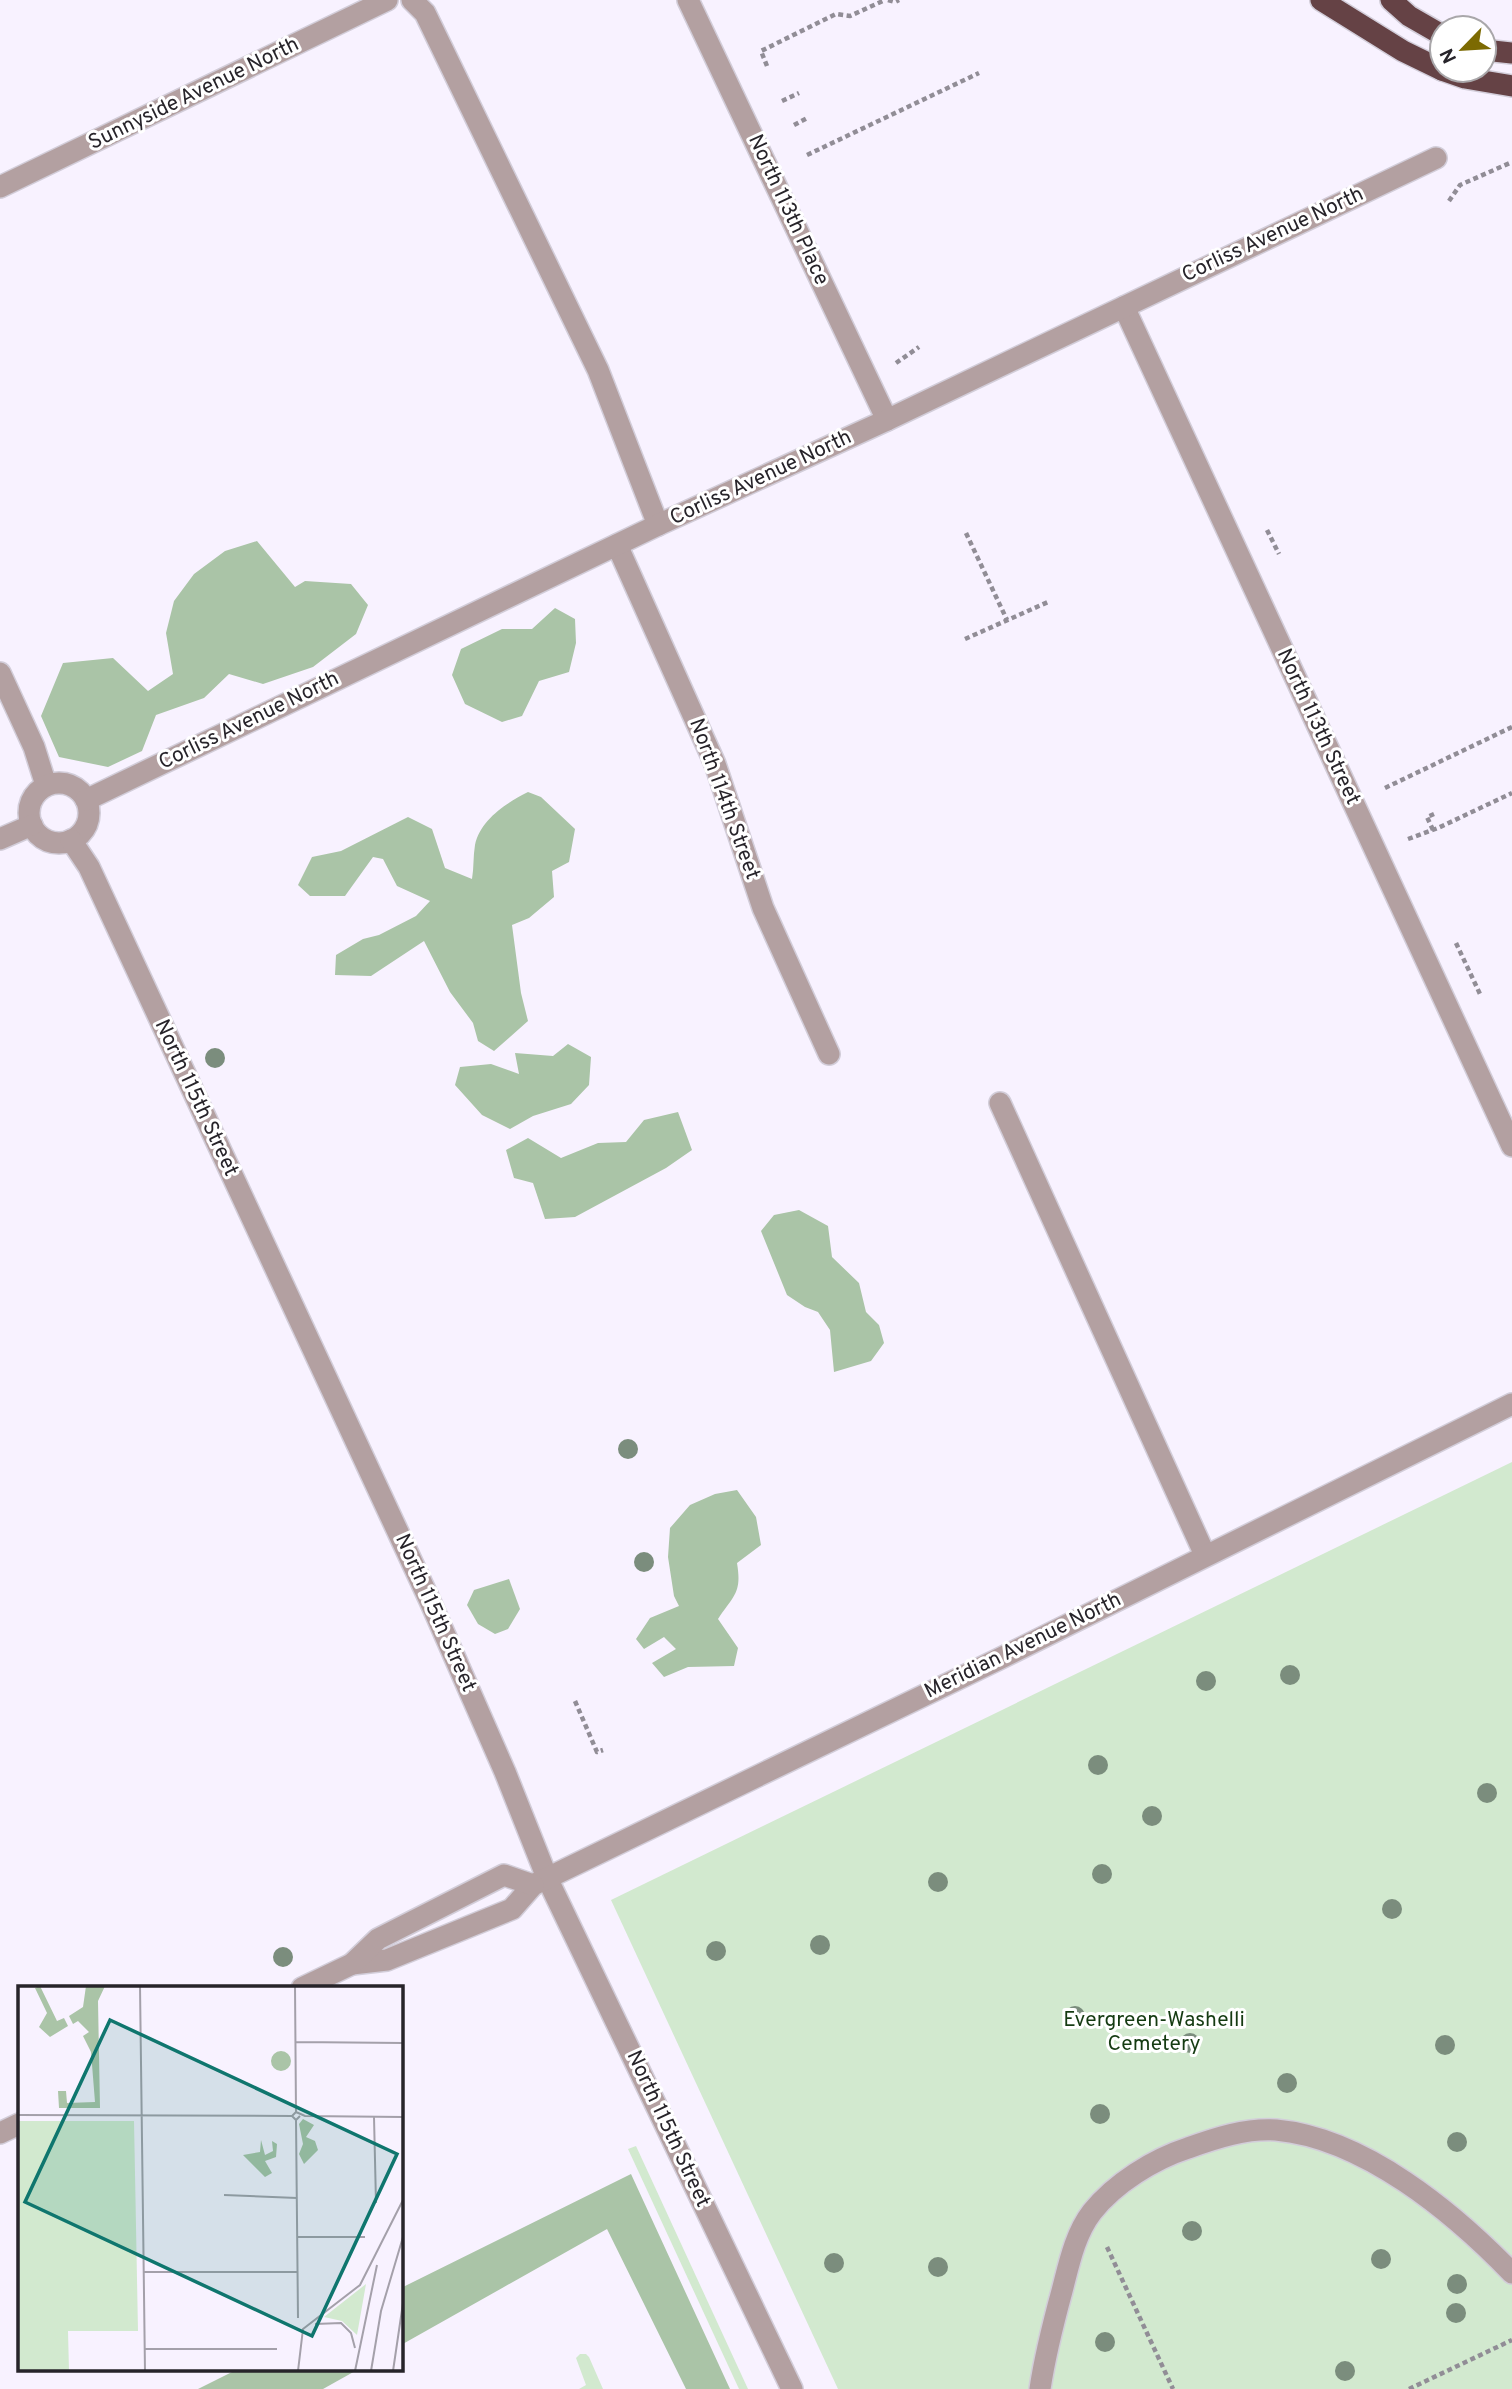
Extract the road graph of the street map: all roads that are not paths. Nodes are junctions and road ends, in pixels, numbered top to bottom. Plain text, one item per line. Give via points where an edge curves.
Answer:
1 (387, 0) edge
2 (412, 0) edge
3 (688, 0) edge
4 (1321, 0) edge
5 (1391, 0) edge
6 (1428, 26) edge
7 (1428, 63) edge
8 (1491, 84) edge
9 (1512, 86) edge
10 (1436, 158) dead end
11 (0, 187) edge
12 (1124, 307) junction
13 (887, 420) junction
14 (658, 525) junction
15 (617, 545) junction
16 (0, 673) edge
17 (46, 785) junction
18 (86, 800) junction
19 (32, 825) junction
20 (0, 839) edge
21 (71, 840) junction
22 (829, 1054) dead end
23 (1000, 1102) dead end
24 (1512, 1146) edge
25 (1512, 1404) edge
26 (1205, 1555) junction
27 (541, 1883) junction
28 (352, 1964) junction
29 (306, 1986) edge
30 (18, 2124) edge
31 (0, 2133) edge
32 (1512, 2273) edge
33 (792, 2389) edge
34 (1040, 2389) edge

1 - 11 street, Sunnyside Avenue North
2 - 14 street via 425,13 598,370
3 - 13 street, North 113th Place
4 - 7 highway
5 - 6 highway
8 - 9 highway
10 - 12 street, Corliss Avenue North
12 - 13 street, Corliss Avenue North
12 - 24 street, North 113th Street
13 - 14 street, Corliss Avenue North
14 - 15 street, Corliss Avenue North
15 - 18 street, Corliss Avenue North
15 - 22 street, North 114th Street via 715,764 763,908
16 - 17 street
17 - 18 street via 69,784
17 - 19 street via 30,802
18 - 21 street via 87,823
19 - 20 street
19 - 21 street via 48,841
21 - 27 street, North 115th Street via 89,867 425,1588 518,1803
23 - 26 street
25 - 26 street, Meridian Avenue North
26 - 27 street, Meridian Avenue North
27 - 28 street, Meridian Avenue North via 513,1909 498,1916 387,1960
27 - 28 street, Meridian Avenue North via 504,1875 378,1939
27 - 33 street, North 115th Street
28 - 29 street, Meridian Avenue North
30 - 31 street
32 - 34 street via 1435,2204 1363,2155 1315,2137 1275,2130 1242,2133 1156,2162 1111,2191 1091,2213 1073,2249

